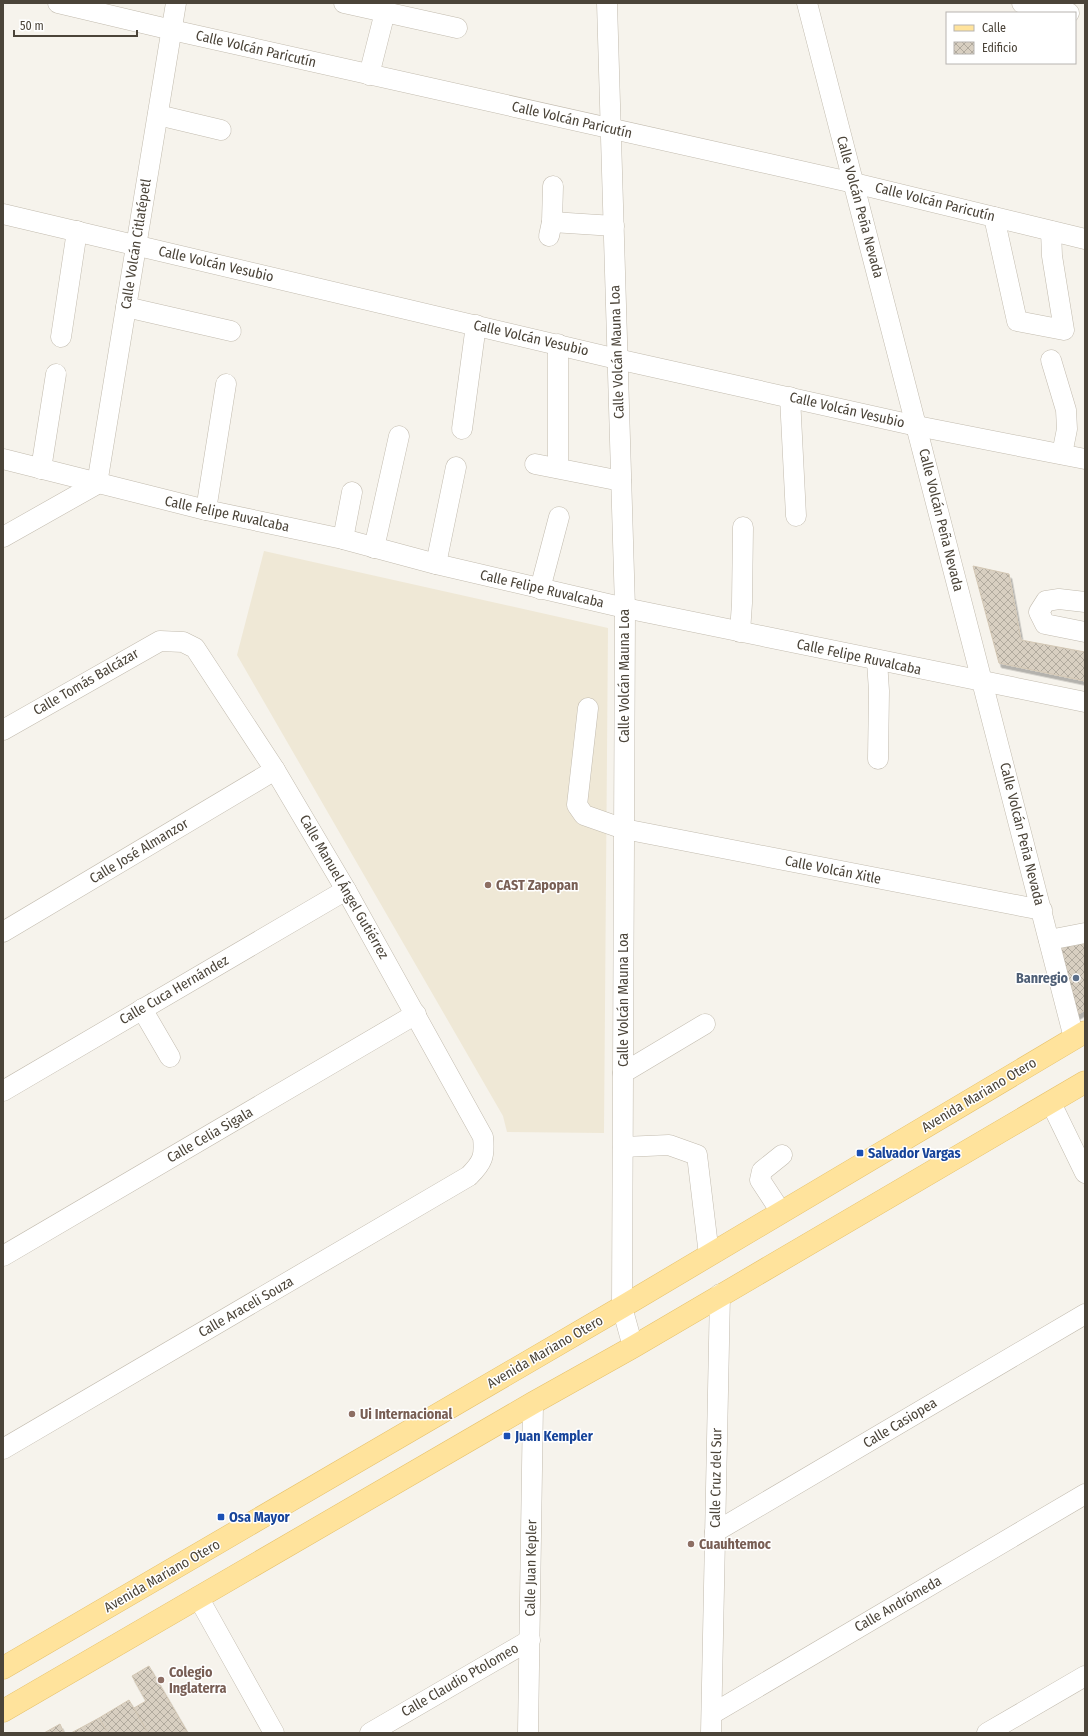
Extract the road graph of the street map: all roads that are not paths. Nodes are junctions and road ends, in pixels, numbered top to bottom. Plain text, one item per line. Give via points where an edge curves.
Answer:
1 (58, 3) edge
2 (176, 3) edge
3 (344, 3) edge
4 (607, 3) edge
5 (807, 3) edge
6 (1022, 3) edge
7 (385, 12) junction
8 (1063, 12) edge
9 (457, 28) dead end
10 (172, 30) junction
11 (369, 75) junction
12 (158, 115) junction
13 (221, 130) dead end
14 (611, 130) junction
15 (854, 183) junction
16 (553, 186) dead end
17 (3, 214) edge
18 (994, 217) junction
19 (614, 226) junction
20 (1051, 231) junction
21 (77, 232) junction
22 (1085, 239) edge
23 (136, 245) junction
24 (126, 307) junction
25 (476, 325) junction
26 (231, 331) dead end
27 (61, 337) dead end
28 (558, 344) junction
29 (617, 359) junction
30 (1051, 360) dead end
31 (56, 374) dead end
32 (226, 384) dead end
33 (790, 398) junction
34 (917, 426) junction
35 (462, 429) dead end
36 (399, 436) dead end
37 (1062, 454) junction
38 (3, 459) edge
39 (1085, 459) edge
40 (535, 464) dead end
41 (456, 466) dead end
42 (558, 468) junction
43 (41, 469) junction
44 (621, 481) junction
45 (97, 484) junction
46 (352, 492) dead end
47 (206, 510) junction
48 (796, 516) dead end
49 (559, 517) dead end
50 (743, 527) dead end
51 (3, 537) edge
52 (344, 539) junction
53 (374, 548) junction
54 (436, 564) junction
55 (540, 588) junction
56 (1085, 602) edge
57 (624, 608) junction
58 (740, 632) junction
59 (1085, 632) edge
60 (171, 640) joint
61 (877, 661) junction
62 (983, 682) junction
63 (1085, 702) edge
64 (588, 708) dead end
65 (3, 730) edge
66 (878, 759) dead end
67 (275, 770) junction
68 (624, 829) junction
69 (346, 890) junction
70 (1042, 910) junction
71 (3, 932) edge
72 (1085, 933) edge
73 (1049, 940) junction
74 (142, 1009) junction
75 (416, 1014) junction
76 (705, 1024) dead end
77 (1080, 1035) edge
78 (170, 1057) dead end
79 (623, 1073) junction
80 (1085, 1082) edge
81 (3, 1091) edge
82 (1051, 1102) junction
83 (623, 1147) junction
84 (782, 1155) dead end
85 (484, 1158) joint
86 (1085, 1173) edge
87 (781, 1212) junction
88 (709, 1255) junction
89 (3, 1256) edge
90 (720, 1294) junction
91 (622, 1307) junction
92 (1085, 1314) edge
93 (633, 1347) junction
94 (533, 1403) junction
95 (3, 1449) edge
96 (1085, 1494) edge
97 (715, 1532) junction
98 (198, 1597) junction
99 (530, 1640) junction
100 (3, 1668) edge
101 (1085, 1676) edge
102 (3, 1711) edge
103 (712, 1714) junction
104 (274, 1733) edge
105 (370, 1733) edge
106 (528, 1733) edge
107 (711, 1733) edge
108 (987, 1733) edge

1 - 10 street, Calle Volcán Paricutín
2 - 10 street, Calle Volcán Citlatépetl
3 - 7 street
4 - 14 street, Calle Volcán Mauna Loa
5 - 15 street, Calle Volcán Peña Nevada
6 - 8 street
7 - 9 street
7 - 11 street
10 - 11 street, Calle Volcán Paricutín
10 - 12 street, Calle Volcán Citlatépetl
11 - 14 street, Calle Volcán Paricutín
12 - 13 street
12 - 23 street, Calle Volcán Citlatépetl
14 - 15 street, Calle Volcán Paricutín
14 - 19 street, Calle Volcán Mauna Loa
15 - 18 street, Calle Volcán Paricutín
15 - 34 street, Calle Volcán Peña Nevada
16 - 19 street via 550,229
17 - 21 street, Calle Volcán Vesubio
18 - 20 street, Calle Volcán Paricutín
18 - 20 street via 1016,321 1064,330 1052,256
19 - 29 street, Calle Volcán Mauna Loa
20 - 22 street, Calle Volcán Paricutín
21 - 23 street, Calle Volcán Vesubio
21 - 27 street
23 - 24 street, Calle Volcán Citlatépetl
23 - 25 street, Calle Volcán Vesubio
24 - 26 street
24 - 45 street, Calle Volcán Citlatépetl
25 - 28 street, Calle Volcán Vesubio
25 - 35 street
28 - 29 street, Calle Volcán Vesubio
28 - 42 street
29 - 33 street, Calle Volcán Vesubio
29 - 44 street, Calle Volcán Mauna Loa
30 - 37 street via 1066,410 1067,429
31 - 43 street
32 - 47 street
33 - 34 street, Calle Volcán Vesubio
33 - 48 street
34 - 37 street, Calle Volcán Vesubio
34 - 62 street, Calle Volcán Peña Nevada
36 - 53 street
37 - 39 street, Calle Volcán Vesubio
38 - 43 street, Calle Felipe Ruvalcaba
40 - 42 street
41 - 54 street
42 - 44 street
43 - 45 street, Calle Felipe Ruvalcaba
44 - 57 street, Calle Volcán Mauna Loa
45 - 47 street, Calle Felipe Ruvalcaba
45 - 51 street
46 - 52 street
47 - 52 street, Calle Felipe Ruvalcaba
49 - 55 street
50 - 58 street
52 - 53 street, Calle Felipe Ruvalcaba
53 - 54 street, Calle Felipe Ruvalcaba
54 - 55 street, Calle Felipe Ruvalcaba
55 - 57 street, Calle Felipe Ruvalcaba
56 - 59 street via 1046,600 1039,612 1045,624
57 - 58 street, Calle Felipe Ruvalcaba
57 - 68 street, Calle Volcán Mauna Loa
58 - 61 street, Calle Felipe Ruvalcaba
60 - 65 street, Calle Tomás Balcázar via 160,640 150,645
60 - 67 street, Calle Manuel Ángel Gutiérrez via 195,648
61 - 62 street, Calle Felipe Ruvalcaba
61 - 66 street
62 - 63 street, Calle Felipe Ruvalcaba
62 - 70 street, Calle Volcán Peña Nevada
64 - 68 street, Calle Volcán Xitle via 577,805 584,815
67 - 69 street, Calle Manuel Ángel Gutiérrez
67 - 71 street, Calle José Almanzor
68 - 70 street, Calle Volcán Xitle
68 - 79 street, Calle Volcán Mauna Loa
69 - 74 street, Calle Cuca Hernández
69 - 75 street, Calle Manuel Ángel Gutiérrez
70 - 73 street, Calle Volcán Peña Nevada
72 - 73 street
73 - 77 street, Calle Volcán Peña Nevada
74 - 78 street
74 - 81 street, Calle Cuca Hernández
75 - 85 street, Calle Manuel Ángel Gutiérrez via 483,1137
75 - 89 street, Calle Celia Sigala
76 - 79 street
77 - 87 main road, Avenida Mariano Otero
79 - 83 street, Calle Volcán Mauna Loa
80 - 82 main road
82 - 86 street
82 - 90 main road
83 - 88 street via 669,1145 698,1155
83 - 91 street, Calle Volcán Mauna Loa
84 - 87 street via 762,1171 760,1180
85 - 95 street, Calle Araceli Souza via 469,1176
87 - 88 main road, Avenida Mariano Otero
88 - 91 main road, Avenida Mariano Otero
90 - 93 main road
90 - 97 street, Calle Cruz del Sur
91 - 93 street, Calle Volcán Mauna Loa
91 - 100 main road, Avenida Mariano Otero
92 - 97 street, Calle Casiopea
93 - 94 main road
94 - 98 main road
94 - 99 street, Calle Juan Kepler
96 - 103 street, Calle Andrómeda
97 - 103 street, Calle Cruz del Sur
98 - 102 main road
98 - 104 street
99 - 105 street, Calle Claudio Ptolomeo
99 - 106 street, Calle Juan Kepler
101 - 108 street
103 - 107 street, Calle Cruz del Sur

